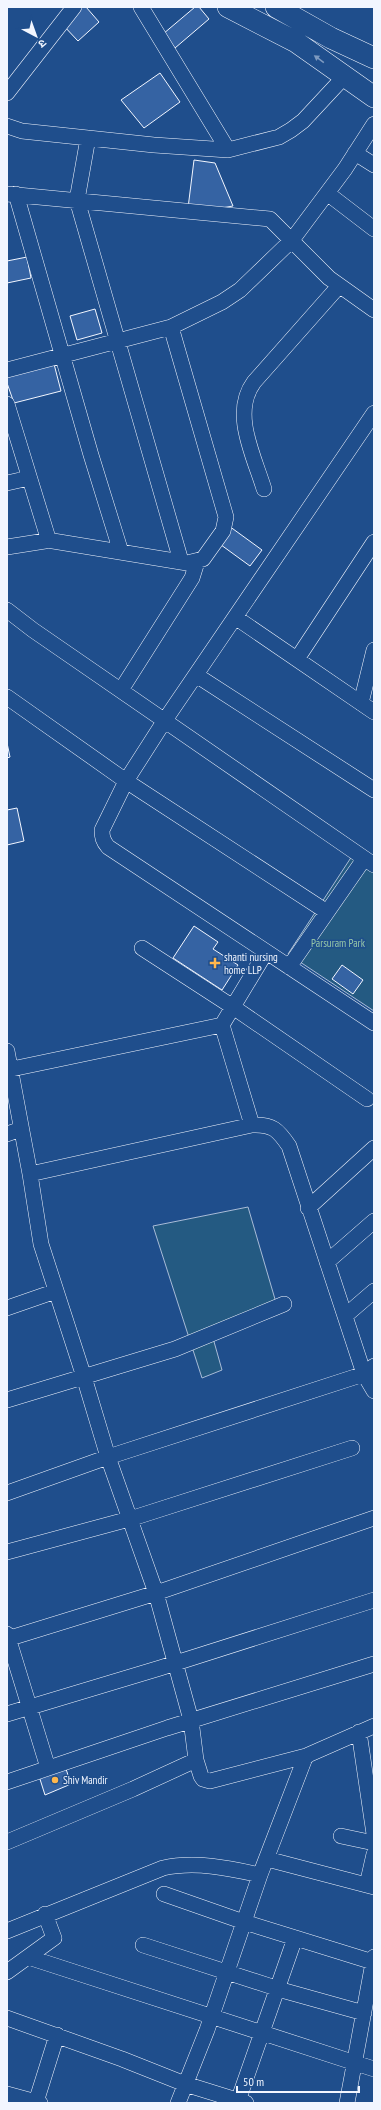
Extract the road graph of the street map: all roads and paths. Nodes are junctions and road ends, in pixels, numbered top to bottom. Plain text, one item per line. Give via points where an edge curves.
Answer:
1 (74, 7) edge
2 (141, 7) edge
3 (228, 7) edge
4 (276, 7) edge
5 (374, 58) edge
6 (344, 77) junction
7 (7, 93) edge
8 (374, 97) edge
9 (374, 124) edge
10 (7, 126) edge
11 (88, 138) junction
12 (228, 150) junction
13 (355, 153) junction
14 (374, 166) edge
15 (327, 193) junction
16 (12, 194) edge
17 (77, 200) junction
18 (374, 229) edge
19 (292, 240) junction
20 (339, 286) junction
21 (374, 310) edge
22 (171, 327) junction
23 (118, 340) junction
24 (64, 356) junction
25 (7, 370) edge
26 (7, 404) edge
27 (374, 413) edge
28 (11, 428) edge
29 (29, 478) junction
30 (7, 483) edge
31 (264, 489) dead end
32 (47, 540) junction
33 (374, 542) edge
34 (7, 547) edge
35 (121, 552) junction
36 (181, 561) junction
37 (197, 562) junction
38 (7, 610) edge
39 (235, 617) junction
40 (374, 650) edge
41 (297, 659) junction
42 (196, 675) junction
43 (121, 690) junction
44 (7, 697) edge
45 (361, 703) junction
46 (374, 712) edge
47 (165, 720) junction
48 (126, 781) junction
49 (374, 790) edge
50 (369, 862) edge
51 (326, 912) junction
52 (142, 948) dead end
53 (266, 952) junction
54 (289, 967) junction
55 (233, 1007) junction
56 (374, 1023) edge
57 (222, 1026) junction
58 (7, 1051) edge
59 (9, 1069) edge
60 (367, 1099) dead end
61 (252, 1125) junction
62 (14, 1132) edge
63 (374, 1148) edge
64 (30, 1174) junction
65 (308, 1208) junction
66 (374, 1222) edge
67 (327, 1262) junction
68 (56, 1291) junction
69 (374, 1291) edge
70 (284, 1304) dead end
71 (7, 1308) edge
72 (345, 1316) junction
73 (369, 1370) edge
74 (84, 1377) junction
75 (374, 1390) edge
76 (7, 1400) edge
77 (352, 1448) dead end
78 (108, 1457) junction
79 (7, 1493) edge
80 (374, 1518) edge
81 (130, 1519) junction
82 (7, 1552) edge
83 (156, 1593) junction
84 (374, 1600) edge
85 (8, 1637) edge
86 (176, 1662) junction
87 (374, 1664) edge
88 (30, 1706) junction
89 (7, 1714) edge
90 (191, 1720) junction
91 (374, 1726) edge
92 (359, 1732) junction
93 (306, 1756) junction
94 (196, 1760) junction
95 (48, 1768) junction
96 (7, 1782) edge
97 (374, 1834) edge
98 (341, 1836) dead end
99 (7, 1842) edge
100 (374, 1843) edge
101 (374, 1854) edge
102 (267, 1858) junction
103 (260, 1875) junction
104 (370, 1886) edge
105 (164, 1894) dead end
106 (45, 1914) junction
107 (244, 1922) junction
108 (7, 1931) edge
109 (295, 1938) junction
110 (143, 1945) dead end
111 (28, 1957) junction
112 (374, 1959) edge
113 (7, 1972) edge
114 (227, 1972) junction
115 (277, 1988) junction
116 (364, 2013) junction
117 (212, 2016) junction
118 (7, 2018) edge
119 (263, 2032) junction
120 (57, 2036) junction
121 (355, 2063) junction
122 (374, 2069) edge
123 (185, 2084) junction
124 (7, 2094) edge
125 (38, 2102) edge
126 (242, 2102) edge
127 (178, 2103) edge
128 (347, 2103) edge

1 - 7 street
2 - 12 street
6 -> 3 main road via 296,42
4 - 5 main road via 331,38
6 - 8 main road
6 - 12 street via 303,121 291,130 279,137
9 - 13 street
10 - 11 street via 22,131
11 - 12 street
11 - 17 street
13 - 14 street
13 - 15 street
15 - 18 street
15 - 19 street
16 - 17 street
16 - 24 street
17 - 19 street via 270,219
17 - 23 street
19 - 20 street
19 - 22 street via 240,290 222,302
20 - 21 street
20 - 31 street via 254,382 244,400 243,414
22 - 23 street
22 - 37 street via 226,517 223,531 208,555
23 - 24 street
23 - 36 street
24 - 25 street
24 - 35 street
26 - 28 street
27 - 39 street
28 - 29 street
29 - 30 street
29 - 32 street via 48,535
32 - 34 street
32 - 35 street
33 - 41 street
35 - 36 street
36 - 37 street
37 - 43 street via 192,578
38 - 43 street
39 - 41 street
39 - 42 street
40 - 45 street
41 - 45 street
42 - 47 street
42 - 49 street
43 - 47 street
44 - 48 street
45 - 46 street
47 - 48 street
47 - 50 street
48 - 51 street
48 - 53 street via 102,830 104,842
50 - 51 street
51 - 54 street
52 - 55 street
53 - 54 street
53 - 55 street
54 - 56 street
55 - 57 street
55 - 60 street
57 - 59 street
57 - 61 street
58 - 59 street
59 - 62 street
61 - 64 street
61 - 65 street via 266,1125 276,1129 284,1138 289,1146
62 - 64 street
63 - 65 street
64 - 68 street via 41,1244
65 - 67 street
66 - 67 street
67 - 72 street
68 - 71 street
68 - 74 street
69 - 72 street
70 - 74 street via 180,1348
72 - 73 street
73 - 75 street
73 - 78 street
74 - 76 street
74 - 78 street
77 - 81 street
78 - 79 street
78 - 81 street
80 - 83 street
81 - 82 street
81 - 83 street
83 - 85 street
83 - 86 street
84 - 86 street
85 - 88 street
86 - 88 street
86 - 90 street
87 - 90 street
88 - 89 street
88 - 95 street
90 - 94 street
90 - 95 street
91 - 92 street
92 - 93 street
92 - 97 street
93 - 94 street via 210,1781 201,1776
93 - 102 street
94 - 99 street
95 - 96 street
98 - 100 street
101 - 104 street
102 - 103 street
102 - 104 street
103 - 106 street via 225,1868 178,1865 163,1868
103 - 107 street
105 - 107 street
106 - 108 street
106 - 111 street via 54,1938
107 - 109 street
107 - 114 street
109 - 112 street
109 - 115 street
110 - 114 street
111 - 113 street
111 - 117 street
112 - 116 street
114 - 115 street
114 - 117 street
115 - 116 street
115 - 119 street
116 - 121 street
117 - 119 street
117 - 123 street
118 - 120 street
119 - 121 street
119 - 126 street
120 - 123 street
120 - 125 street
121 - 122 street
121 - 128 street
123 - 126 street
123 - 127 street
124 - 125 street

